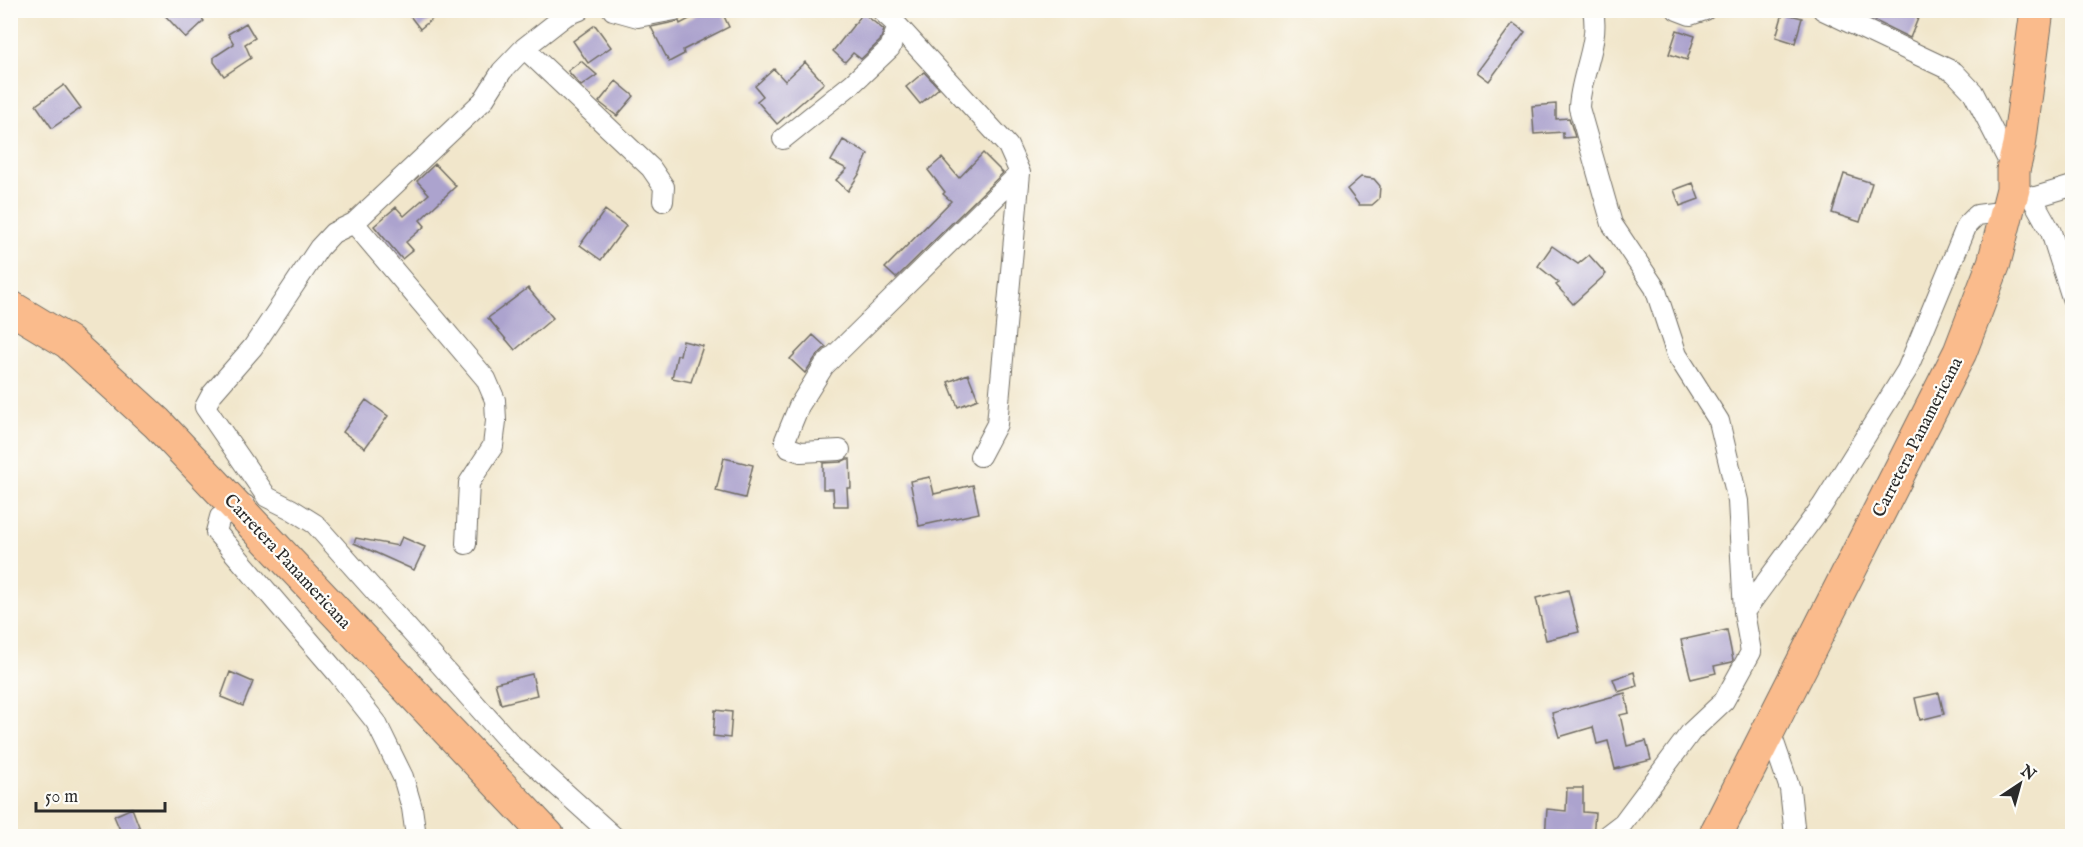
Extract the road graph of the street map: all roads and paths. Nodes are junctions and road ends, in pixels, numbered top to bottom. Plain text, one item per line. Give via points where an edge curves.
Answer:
1 (580, 10) edge
2 (613, 10) edge
3 (675, 10) edge
4 (881, 10) edge
5 (1593, 10) edge
6 (1677, 10) edge
7 (1705, 10) edge
8 (1823, 10) edge
9 (2037, 10) edge
10 (898, 26) junction
11 (524, 48) junction
12 (783, 139) dead end
13 (1020, 173) junction
14 (2073, 186) edge
15 (2016, 192) junction
16 (663, 201) dead end
17 (354, 222) junction
18 (2073, 298) edge
19 (10, 307) edge
20 (840, 450) dead end
21 (980, 456) dead end
22 (252, 502) junction
23 (466, 544) dead end
24 (1744, 612) junction
25 (1769, 728) junction
26 (416, 837) edge
27 (548, 837) edge
28 (613, 837) edge
29 (1606, 837) edge
30 (1715, 837) edge
31 (1795, 837) edge

1 - 11 street via 565,16
2 - 3 street via 638,17
4 - 10 street
5 - 24 street via 1595,30 1580,108 1612,224 1656,288 1677,355 1719,421 1738,501
6 - 7 street via 1690,15
8 - 15 street via 1954,72 1973,92
9 - 15 highway, Carretera Panamericana
10 - 12 street via 890,48
10 - 13 street via 1008,146
11 - 16 street via 651,168 664,187
11 - 17 street via 502,70 483,101
13 - 20 street via 824,366 799,406 785,440 789,448 801,452
13 - 21 street via 997,424
14 - 15 street
15 - 18 street via 2052,232
15 - 24 street via 1967,225 1907,370 1822,506
15 - 25 highway, Carretera Panamericana via 1960,352
17 - 22 street via 333,233 319,248 253,347 205,407
17 - 23 street via 486,379 495,400 492,446 469,483
19 - 22 highway, Carretera Panamericana via 68,342
22 - 26 street via 220,517 216,532 376,722 403,777
22 - 27 highway, Carretera Panamericana
22 - 28 street via 291,509 315,524 511,744
24 - 29 street via 1751,652 1724,701 1691,732 1623,823
25 - 30 highway, Carretera Panamericana
25 - 31 street via 1790,789

